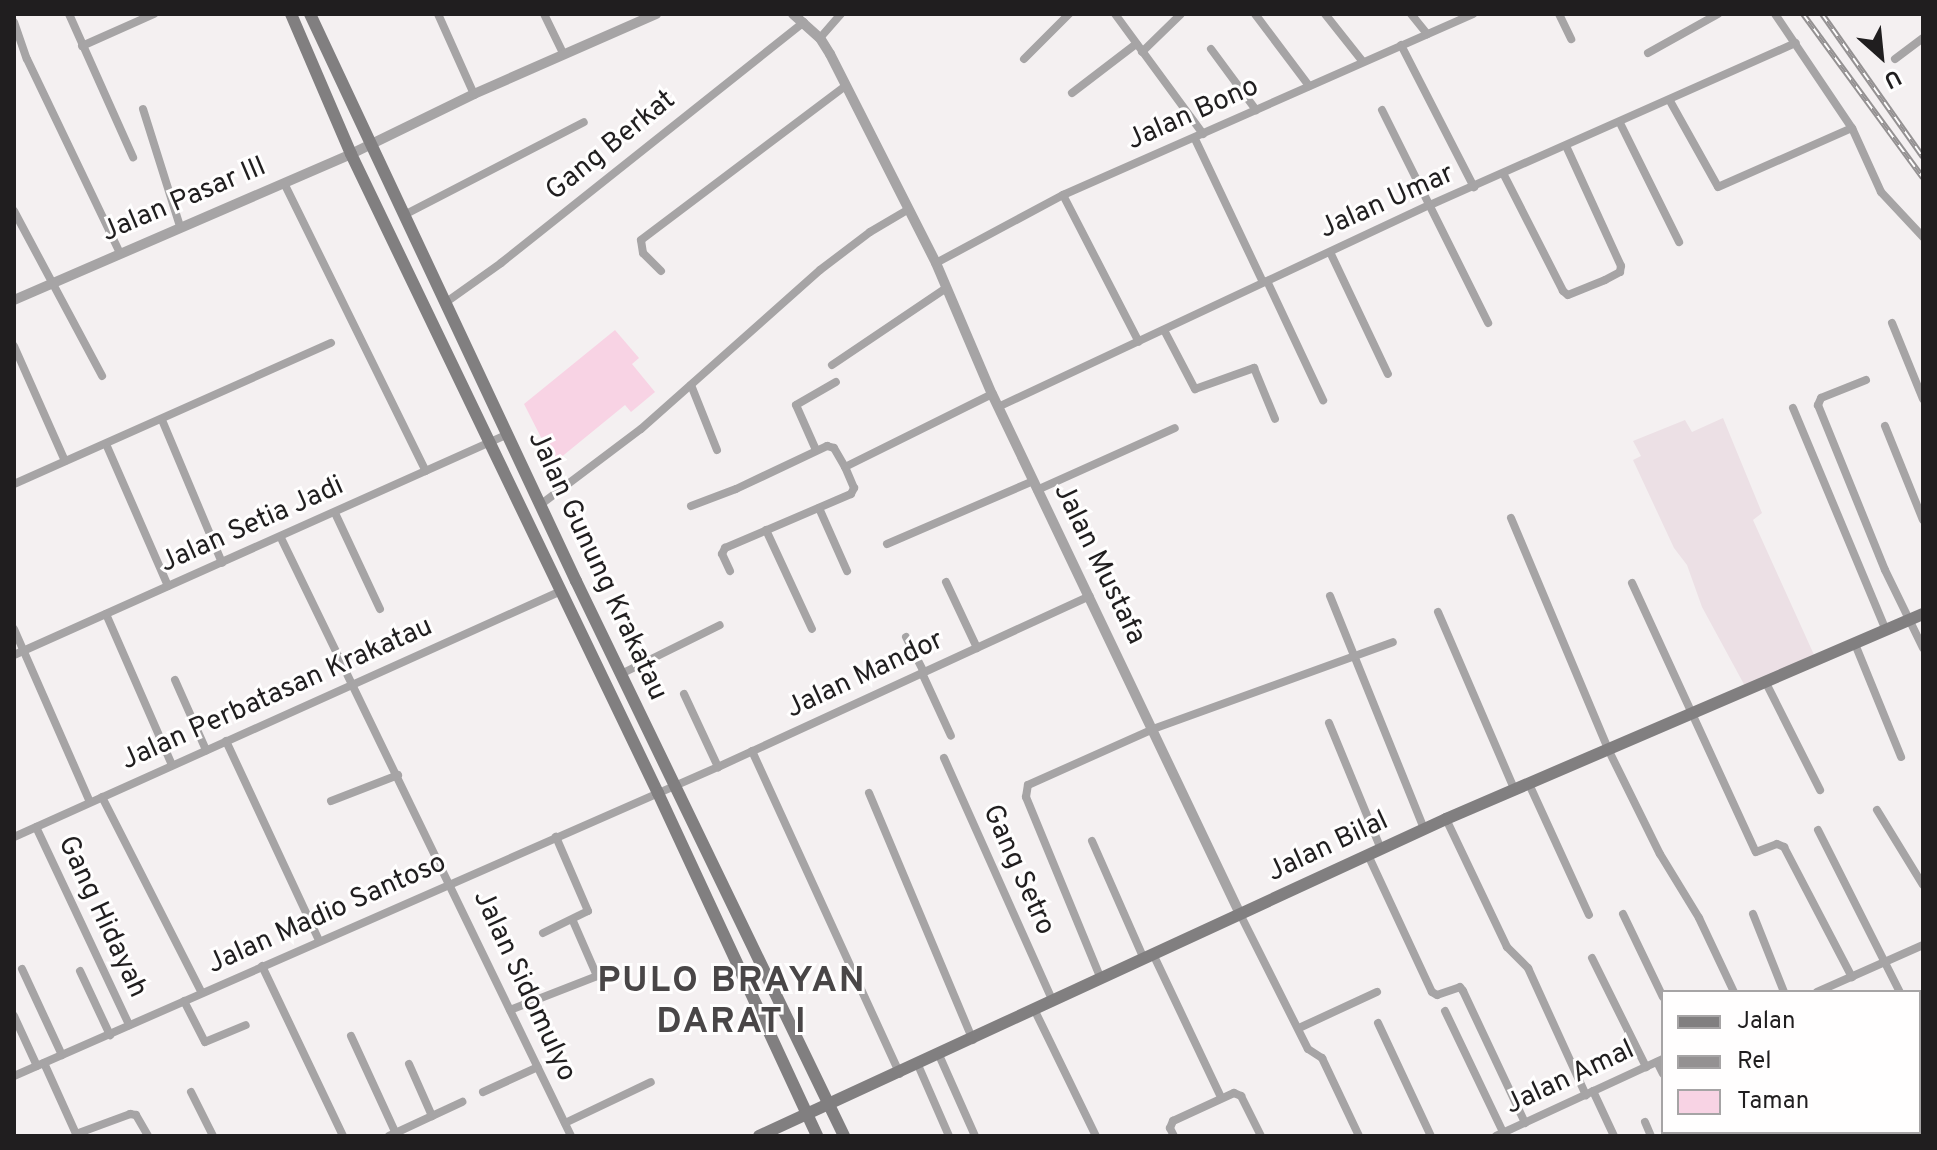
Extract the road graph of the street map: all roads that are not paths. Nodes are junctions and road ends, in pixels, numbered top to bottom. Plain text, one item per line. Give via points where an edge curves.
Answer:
1 (69, 14) edge
2 (154, 14) edge
3 (291, 14) edge
4 (310, 14) edge
5 (438, 14) edge
6 (544, 14) edge
7 (793, 14) edge
8 (841, 14) edge
9 (1069, 14) edge
10 (1115, 14) edge
11 (1181, 14) edge
12 (1255, 14) edge
13 (1325, 14) edge
14 (1411, 14) edge
15 (1473, 14) edge
16 (1559, 14) edge
17 (1690, 14) edge
18 (1718, 14) edge
19 (1775, 14) edge
20 (650, 15) edge
21 (14, 22) edge
22 (804, 22) junction
23 (1697, 26) junction
24 (1427, 34) junction
25 (820, 38) junction
26 (1923, 38) edge
27 (1571, 39) dead end
28 (1796, 43) junction
29 (1401, 45) junction
30 (82, 46) junction
31 (1139, 48) junction
32 (1211, 49) dead end
33 (563, 53) junction
34 (1648, 53) dead end
35 (1024, 59) dead end
36 (1895, 59) dead end
37 (1363, 62) junction
38 (1309, 86) junction
39 (844, 87) junction
40 (1072, 93) dead end
41 (474, 94) junction
42 (1670, 101) junction
43 (143, 109) dead end
44 (1256, 110) junction
45 (1382, 110) dead end
46 (584, 122) dead end
47 (1620, 123) junction
48 (1852, 128) junction
49 (1199, 137) junction
50 (372, 144) junction
51 (1566, 146) junction
52 (351, 154) junction
53 (133, 157) dead end
54 (1504, 175) junction
55 (284, 183) junction
56 (1474, 187) junction
57 (1063, 195) junction
58 (1430, 205) junction
59 (909, 209) junction
60 (14, 211) edge
61 (406, 214) junction
62 (180, 226) junction
63 (1923, 237) edge
64 (1679, 242) dead end
65 (1330, 252) junction
66 (120, 253) junction
67 (936, 263) junction
68 (661, 271) dead end
69 (1265, 281) junction
70 (53, 283) junction
71 (946, 288) junction
72 (14, 300) edge
73 (445, 303) junction
74 (1488, 323) dead end
75 (1892, 323) dead end
76 (1164, 330) junction
77 (1139, 342) junction
78 (331, 343) dead end
79 (14, 346) edge
80 (832, 365) dead end
81 (1388, 374) dead end
82 (102, 376) dead end
83 (1866, 380) dead end
84 (836, 382) dead end
85 (691, 385) junction
86 (992, 394) junction
87 (1923, 399) edge
88 (1323, 400) dead end
89 (998, 407) junction
90 (1793, 408) dead end
91 (1275, 419) dead end
92 (163, 422) junction
93 (1885, 426) dead end
94 (1175, 428) dead end
95 (508, 434) junction
96 (491, 443) junction
97 (107, 446) junction
98 (717, 450) dead end
99 (816, 450) junction
100 (65, 461) junction
101 (845, 467) junction
102 (426, 471) junction
103 (14, 484) edge
104 (1035, 486) junction
105 (540, 505) junction
106 (691, 506) dead end
107 (819, 508) junction
108 (335, 513) junction
109 (1511, 518) dead end
110 (1923, 520) edge
111 (766, 530) junction
112 (281, 538) junction
113 (887, 544) dead end
114 (222, 563) junction
115 (730, 571) dead end
116 (847, 571) dead end
117 (946, 582) dead end
118 (1632, 583) dead end
119 (168, 586) junction
120 (559, 592) junction
121 (1089, 596) junction
122 (1330, 596) dead end
123 (380, 609) dead end
124 (1438, 612) dead end
125 (106, 614) junction
126 (1923, 614) edge
127 (1909, 620) junction
128 (720, 625) dead end
129 (14, 629) edge
130 (812, 629) dead end
131 (1886, 630) junction
132 (906, 637) dead end
133 (1393, 642) dead end
134 (1855, 644) junction
135 (977, 648) junction
136 (1923, 648) edge
137 (24, 651) junction
138 (14, 655) edge
139 (1355, 656) junction
140 (923, 673) junction
141 (621, 674) junction
142 (175, 680) dead end
143 (353, 683) junction
144 (1766, 683) junction
145 (684, 694) dead end
146 (1690, 714) junction
147 (1329, 723) dead end
148 (1153, 729) junction
149 (951, 736) dead end
150 (226, 741) junction
151 (1608, 749) junction
152 (206, 750) junction
153 (752, 751) junction
154 (1901, 757) dead end
155 (944, 758) dead end
156 (172, 765) junction
157 (718, 767) junction
158 (398, 775) junction
159 (1529, 784) junction
160 (675, 786) junction
161 (1820, 790) dead end
162 (1515, 791) junction
163 (658, 793) junction
164 (869, 793) dead end
165 (102, 797) junction
166 (331, 801) dead end
167 (90, 802) junction
168 (1877, 810) dead end
169 (1446, 819) junction
170 (36, 827) junction
171 (1424, 829) junction
172 (1818, 830) dead end
173 (14, 837) edge
174 (556, 837) junction
175 (1092, 841) dead end
176 (1381, 849) junction
177 (1368, 855) junction
178 (451, 883) junction
179 (1923, 885) edge
180 (1240, 914) junction
181 (1623, 914) dead end
182 (1753, 914) dead end
183 (1589, 915) dead end
184 (573, 921) junction
185 (543, 933) dead end
186 (319, 940) junction
187 (1923, 945) edge
188 (1148, 957) junction
189 (1592, 958) dead end
190 (1885, 962) junction
191 (262, 966) junction
192 (22, 969) dead end
193 (80, 971) dead end
194 (1852, 977) junction
195 (1101, 979) junction
196 (1733, 990) edge
197 (1783, 990) edge
198 (1823, 990) edge
199 (1899, 990) edge
200 (1377, 992) dead end
201 (202, 993) junction
202 (1661, 993) edge
203 (1052, 1000) junction
204 (184, 1001) junction
205 (1034, 1009) junction
206 (510, 1010) junction
207 (1445, 1011) dead end
208 (14, 1016) edge
209 (1378, 1023) dead end
210 (129, 1025) junction
211 (246, 1025) dead end
212 (1299, 1028) junction
213 (110, 1035) junction
214 (351, 1036) dead end
215 (973, 1040) junction
216 (62, 1055) junction
217 (939, 1055) junction
218 (1660, 1060) edge
219 (409, 1064) dead end
220 (41, 1065) junction
221 (918, 1065) junction
222 (538, 1067) junction
223 (1646, 1067) junction
224 (900, 1074) junction
225 (14, 1076) edge
226 (651, 1082) dead end
227 (191, 1092) dead end
228 (483, 1092) dead end
229 (1589, 1093) junction
230 (1221, 1097) junction
231 (462, 1102) dead end
232 (829, 1104) junction
233 (432, 1116) junction
234 (807, 1116) junction
235 (1645, 1122) dead end
236 (565, 1123) junction
237 (1525, 1123) junction
238 (77, 1135) edge
239 (394, 1135) edge
240 (1501, 1135) edge
241 (148, 1136) edge
242 (213, 1136) edge
243 (343, 1136) edge
244 (571, 1136) edge
245 (759, 1136) edge
246 (817, 1136) edge
247 (844, 1136) edge
248 (949, 1136) edge
249 (975, 1136) edge
250 (1096, 1136) edge
251 (1174, 1136) edge
252 (1261, 1136) edge
253 (1359, 1136) edge
254 (1431, 1136) edge
255 (1614, 1136) edge
256 (1651, 1136) edge

1 - 30 street
2 - 30 street
3 - 52 main road, Jalan Gunung Krakatau
4 - 50 main road, Jalan Gunung Krakatau
5 - 41 street
6 - 33 street
7 - 22 street, Jalan Mustafa
8 - 25 street
9 - 35 street
10 - 31 street
11 - 31 street
12 - 38 street
13 - 37 street
14 - 24 street
15 - 24 street, Jalan Bono
16 - 27 street
17 - 23 street
18 - 23 street
19 - 28 street
20 - 33 street, Jalan Pasar III
21 - 66 street
22 - 25 street, Jalan Mustafa
22 - 73 street, Gang Berkat
23 - 34 street
24 - 29 street, Jalan Bono
25 - 39 street, Jalan Mustafa
26 - 36 street
28 - 42 street, Jalan Umar
28 - 48 street
29 - 37 street, Jalan Bono
29 - 56 street
30 - 53 street
31 - 40 street
31 - 49 street
32 - 44 street
33 - 41 street, Jalan Pasar III
37 - 38 street, Jalan Bono
38 - 44 street, Jalan Bono
39 - 59 street, Jalan Mustafa
39 - 68 street via 643,237 643,253
41 - 50 street, Jalan Pasar III
42 - 47 street, Jalan Umar
42 - 48 street via 1718,187
43 - 62 street
44 - 49 street, Jalan Bono
45 - 58 street
46 - 61 street
47 - 51 street, Jalan Umar
47 - 64 street
48 - 63 street via 1881,192
49 - 57 street, Jalan Bono
49 - 69 street
50 - 52 street, Jalan Pasar III
50 - 61 main road, Jalan Gunung Krakatau
51 - 54 street, Jalan Umar
51 - 54 street via 1621,266 1605,280 1568,295 1563,291
52 - 55 street, Jalan Pasar III
52 - 96 main road, Jalan Gunung Krakatau
54 - 56 street, Jalan Umar
55 - 62 street, Jalan Pasar III
55 - 102 street
56 - 58 street, Jalan Umar
57 - 67 street, Jalan Bono
57 - 77 street
58 - 65 street, Jalan Umar
58 - 74 street
59 - 67 street, Jalan Mustafa
59 - 85 street via 820,270
60 - 70 street
61 - 73 main road, Jalan Gunung Krakatau
62 - 66 street, Jalan Pasar III
65 - 69 street, Jalan Umar
65 - 81 street
66 - 70 street, Jalan Pasar III
67 - 71 street, Jalan Mustafa
69 - 76 street, Jalan Umar
69 - 88 street
70 - 72 street, Jalan Pasar III
70 - 82 street
71 - 80 street
71 - 86 street, Jalan Mustafa
73 - 95 main road, Jalan Gunung Krakatau
75 - 87 street
76 - 77 street, Jalan Umar
76 - 91 street via 1195,389 1254,368
77 - 89 street, Jalan Umar
78 - 92 street
79 - 100 street
83 - 127 street via 1821,398 1818,405
84 - 99 street via 796,405
85 - 98 street
85 - 105 street
86 - 89 street, Jalan Mustafa
86 - 101 street
89 - 104 street, Jalan Mustafa
90 - 131 street
92 - 97 street
92 - 114 street
93 - 110 street
94 - 104 street
95 - 96 street, Jalan Setia Jadi
95 - 105 main road, Jalan Gunung Krakatau
96 - 102 street, Jalan Setia Jadi
96 - 120 main road, Jalan Gunung Krakatau
97 - 100 street
97 - 119 street
99 - 101 street via 832,446
99 - 106 street
100 - 103 street
101 - 107 street via 853,491
102 - 108 street, Jalan Setia Jadi
104 - 113 street
104 - 121 street, Jalan Mustafa
105 - 141 main road, Jalan Gunung Krakatau
107 - 111 street
107 - 116 street
108 - 112 street, Jalan Setia Jadi
108 - 123 street
109 - 151 street
111 - 115 street via 723,549
111 - 130 street
112 - 114 street, Jalan Setia Jadi
112 - 143 street, Jalan Sidomulyo
114 - 119 street, Jalan Setia Jadi
117 - 135 street
118 - 146 street
119 - 125 street, Jalan Setia Jadi
120 - 143 street, Jalan Perbatasan Krakatau
120 - 163 main road, Jalan Gunung Krakatau
121 - 135 street, Jalan Mandor
121 - 148 street, Jalan Mustafa
122 - 139 street
124 - 162 street
125 - 137 street, Jalan Setia Jadi
125 - 156 street
126 - 127 main road, Jalan Bilal
127 - 131 main road, Jalan Bilal
127 - 136 street
128 - 141 street
129 - 137 street
131 - 134 main road, Jalan Bilal
132 - 140 street
133 - 139 street
134 - 144 main road, Jalan Bilal
134 - 154 street
135 - 140 street, Jalan Mandor
137 - 138 street, Jalan Setia Jadi
137 - 167 street
139 - 148 street
139 - 171 street
140 - 149 street
140 - 153 street, Jalan Mandor
141 - 160 main road, Jalan Gunung Krakatau
142 - 152 street
143 - 150 street, Jalan Perbatasan Krakatau
143 - 158 street, Jalan Sidomulyo
144 - 146 main road, Jalan Bilal
144 - 161 street
145 - 157 street
146 - 151 main road, Jalan Bilal
146 - 194 street via 1756,852 1777,844 1784,847
147 - 176 street
148 - 180 street, Jalan Mustafa
148 - 195 street via 1026,789
150 - 152 street, Jalan Perbatasan Krakatau
150 - 186 street
151 - 159 main road, Jalan Bilal
151 - 196 street
152 - 156 street, Jalan Perbatasan Krakatau
153 - 157 street, Jalan Mandor
153 - 224 street
155 - 203 street, Gang Setro
156 - 165 street, Jalan Perbatasan Krakatau
157 - 160 street, Jalan Mandor
158 - 166 street
158 - 178 street, Jalan Sidomulyo
159 - 162 main road, Jalan Bilal
159 - 183 street
160 - 163 street, Jalan Mandor
160 - 232 main road, Jalan Gunung Krakatau
162 - 169 main road, Jalan Bilal
163 - 174 street, Jalan Madio Santoso
163 - 234 main road, Jalan Gunung Krakatau
164 - 215 street
165 - 167 street, Jalan Perbatasan Krakatau
165 - 201 street
167 - 170 street, Jalan Perbatasan Krakatau
168 - 179 street
169 - 171 main road, Jalan Bilal
169 - 229 street via 1507,947 1528,968
170 - 173 street, Jalan Perbatasan Krakatau
170 - 210 street, Gang Hidayah
171 - 176 main road, Jalan Bilal
172 - 190 street
174 - 178 street, Jalan Madio Santoso
174 - 184 street via 588,911
175 - 188 street
176 - 177 main road, Jalan Bilal
177 - 180 main road, Jalan Bilal
177 - 237 street via 1432,992 1460,987 1463,991
178 - 186 street, Jalan Madio Santoso
178 - 206 street, Jalan Sidomulyo
180 - 188 main road, Jalan Bilal
180 - 212 street, Jalan Mustafa
181 - 202 street
182 - 197 street
184 - 185 street
184 - 206 street via 597,976
186 - 191 street, Jalan Madio Santoso
187 - 190 street
188 - 195 main road, Jalan Bilal
188 - 230 street
189 - 223 street
190 - 194 street
190 - 199 street
191 - 201 street, Jalan Madio Santoso
191 - 243 street
192 - 216 street
193 - 213 street
194 - 198 street
195 - 203 main road, Jalan Bilal
200 - 212 street
201 - 204 street, Jalan Madio Santoso
203 - 205 main road, Jalan Bilal
204 - 210 street, Jalan Madio Santoso
204 - 211 street via 205,1042
205 - 215 main road, Jalan Bilal
205 - 250 street
206 - 222 street, Jalan Sidomulyo
207 - 240 street
208 - 220 street
209 - 254 street
210 - 213 street, Jalan Madio Santoso
212 - 253 street, Jalan Mustafa via 1308,1049 1322,1058
213 - 216 street, Jalan Madio Santoso
214 - 239 street
215 - 217 main road, Jalan Bilal
216 - 220 street, Jalan Madio Santoso
217 - 221 main road, Jalan Bilal
217 - 249 street
218 - 223 street, Jalan Amal
219 - 233 street
220 - 225 street, Jalan Madio Santoso
220 - 238 street
221 - 224 main road, Jalan Bilal
221 - 248 street
222 - 228 street
222 - 236 street, Jalan Sidomulyo
223 - 229 street, Jalan Amal
224 - 232 main road, Jalan Bilal
226 - 236 street
227 - 242 street
229 - 237 street, Jalan Amal
229 - 255 street
230 - 251 street via 1173,1121
230 - 252 street via 1241,1096
231 - 233 street
232 - 234 main road, Jalan Bilal
232 - 247 main road, Jalan Gunung Krakatau
233 - 239 street
234 - 245 main road, Jalan Bilal
234 - 246 main road, Jalan Gunung Krakatau
235 - 256 street
236 - 244 street, Jalan Sidomulyo
237 - 240 street, Jalan Amal
238 - 241 street via 130,1114 136,1115

